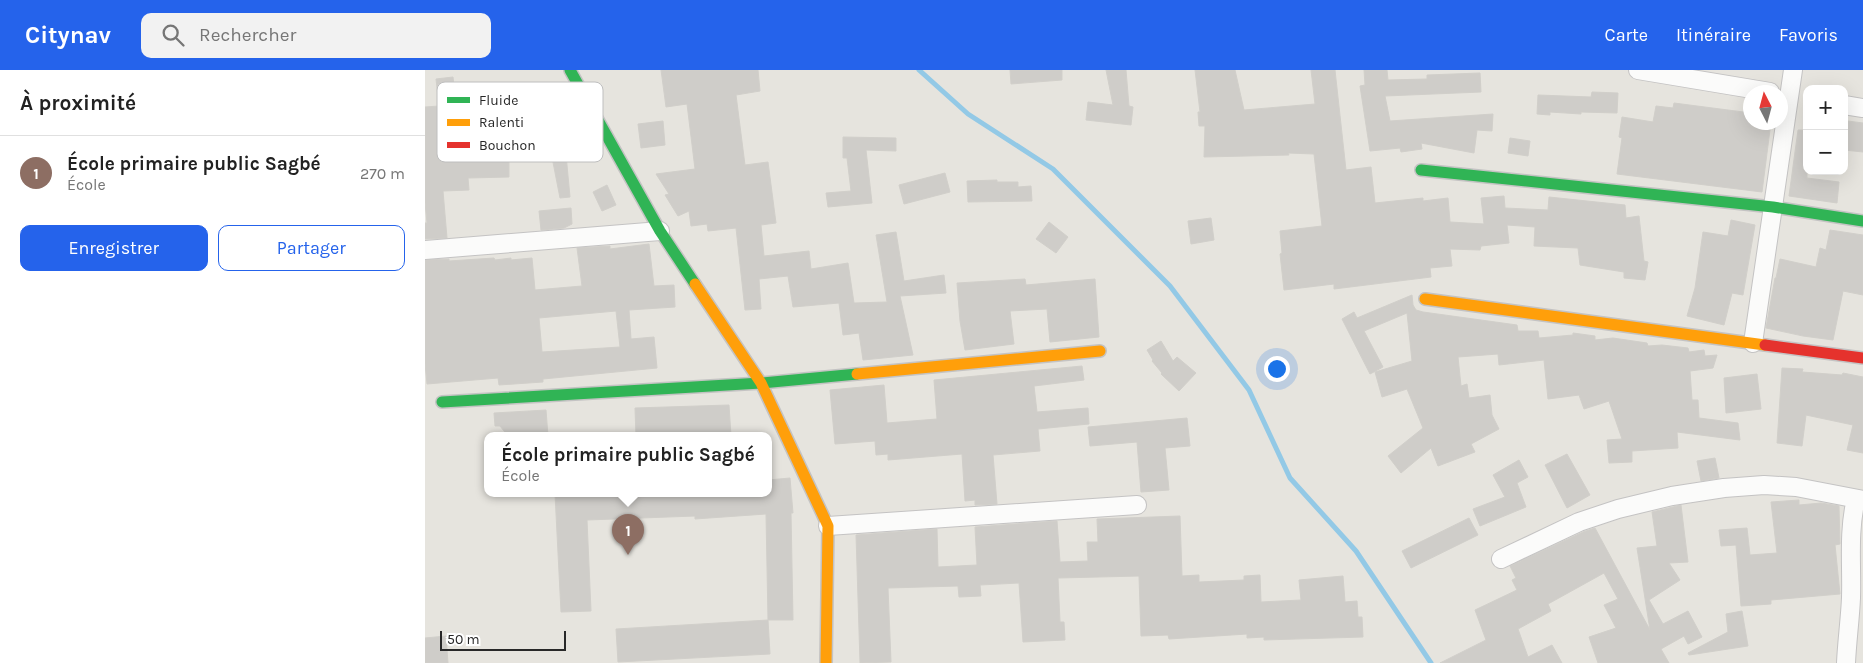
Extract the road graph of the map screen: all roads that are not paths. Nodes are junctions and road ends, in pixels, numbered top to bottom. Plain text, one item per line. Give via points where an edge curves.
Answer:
1 (570, 70) edge
2 (1638, 70) edge
3 (1793, 70) edge
4 (1670, 72) edge
5 (577, 82) edge
6 (1743, 87) edge
7 (1792, 96) edge
8 (1848, 106) edge
9 (1863, 108) edge
10 (603, 129) edge
11 (1421, 170) dead end
12 (1773, 207) junction
13 (1863, 221) edge
14 (660, 231) junction
15 (425, 250) edge
16 (1425, 299) dead end
17 (1753, 344) junction
18 (1100, 351) dead end
19 (1863, 358) edge
20 (761, 383) junction
21 (443, 402) dead end
22 (1860, 499) edge
23 (1137, 505) dead end
24 (828, 526) junction
25 (1501, 559) dead end
26 (826, 663) edge
27 (1846, 663) edge

1 - 5 street
2 - 4 street
3 - 7 street
4 - 6 street
7 - 12 street
8 - 9 street
10 - 14 street
11 - 12 street
12 - 13 street
12 - 17 street
14 - 15 street
14 - 20 street
16 - 17 street
17 - 19 street
18 - 20 street
20 - 21 street
20 - 24 street
22 - 25 street via 1796,487 1764,485 1672,496 1579,522
22 - 27 street via 1851,518 1851,599
23 - 24 street
24 - 26 street

